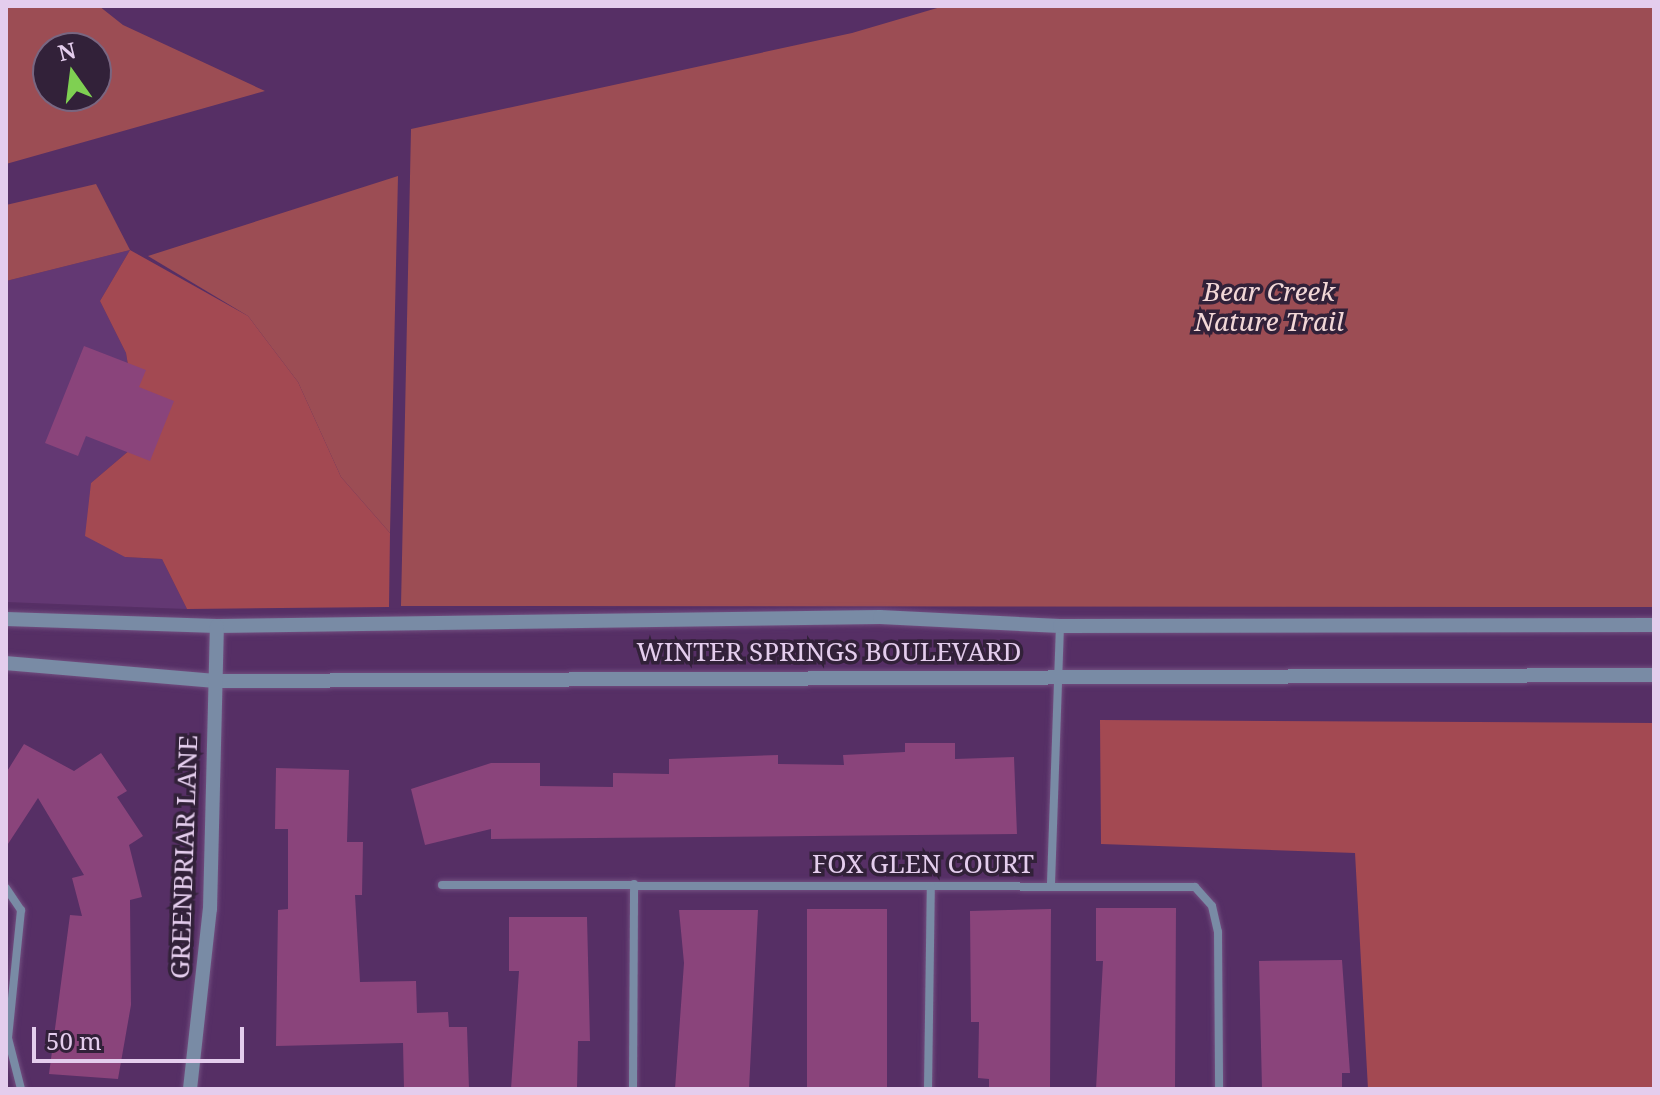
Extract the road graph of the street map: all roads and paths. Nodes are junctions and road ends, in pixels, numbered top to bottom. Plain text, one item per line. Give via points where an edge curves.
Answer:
1 (6, 619) edge
2 (1654, 625) edge
3 (217, 626) junction
4 (1060, 626) junction
5 (6, 663) edge
6 (1057, 675) junction
7 (1654, 675) edge
8 (214, 681) junction
9 (1051, 883) junction
10 (634, 884) junction
11 (442, 885) dead end
12 (931, 886) junction
13 (6, 888) edge
14 (21, 1089) edge
15 (190, 1089) edge
16 (633, 1089) edge
17 (928, 1089) edge
18 (1219, 1089) edge

1 - 3 street, WINTER SPRINGS BOULEVARD
2 - 4 street, WINTER SPRINGS BOULEVARD
3 - 4 street, WINTER SPRINGS BOULEVARD via 865,617
3 - 8 street, GREENBRIAR LANE
4 - 6 street
5 - 8 street, WINTER SPRINGS BOULEVARD
6 - 7 street, WINTER SPRINGS BOULEVARD
6 - 8 street, WINTER SPRINGS BOULEVARD
6 - 9 street
8 - 15 street, GREENBRIAR LANE via 210,909
9 - 12 street, FOX GLEN COURT
9 - 18 street, FOX GLEN COURT via 1173,882 1195,887 1212,906
10 - 11 street, FOX GLEN COURT
10 - 12 street, FOX GLEN COURT
10 - 16 street
12 - 17 street
13 - 14 street via 21,910 8,1038

